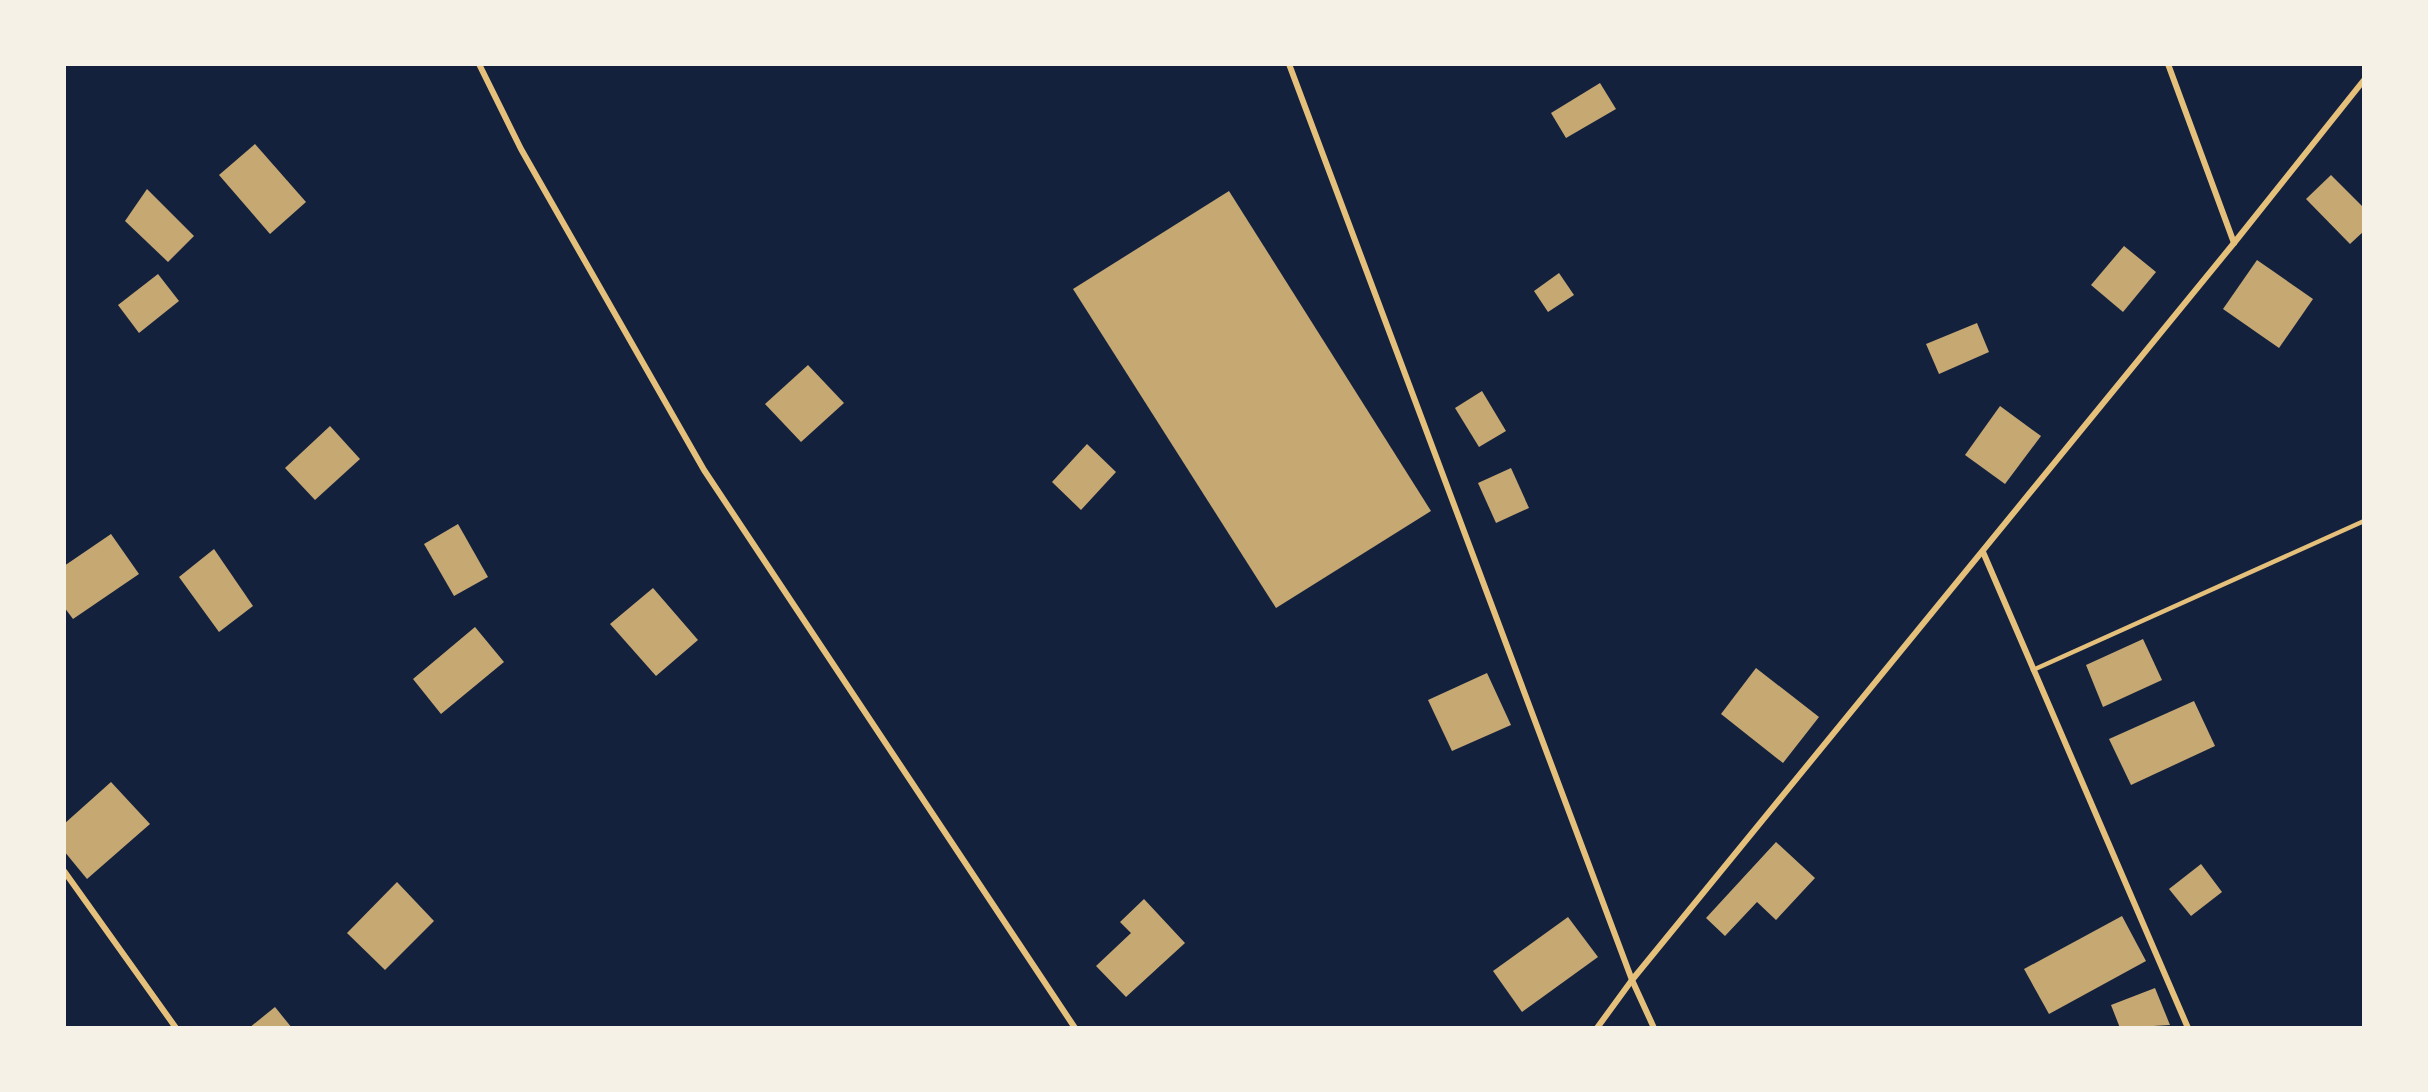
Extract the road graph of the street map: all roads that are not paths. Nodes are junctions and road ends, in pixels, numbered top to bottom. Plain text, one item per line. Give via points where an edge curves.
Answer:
1 (479, 64) edge
2 (1289, 64) edge
3 (2168, 64) edge
4 (2364, 80) edge
5 (2234, 243) junction
6 (2364, 520) edge
7 (1983, 552) junction
8 (2033, 670) junction
9 (64, 871) edge
10 (1632, 980) junction
11 (176, 1028) edge
12 (1075, 1028) edge
13 (1597, 1028) edge
14 (1654, 1028) edge
15 (2188, 1028) edge

1 - 12 street via 521,149 704,470
2 - 10 street
3 - 5 street
4 - 5 street
5 - 7 street
6 - 8 lane
7 - 8 street
7 - 10 street
8 - 15 street
9 - 11 street
10 - 13 street
10 - 14 street

